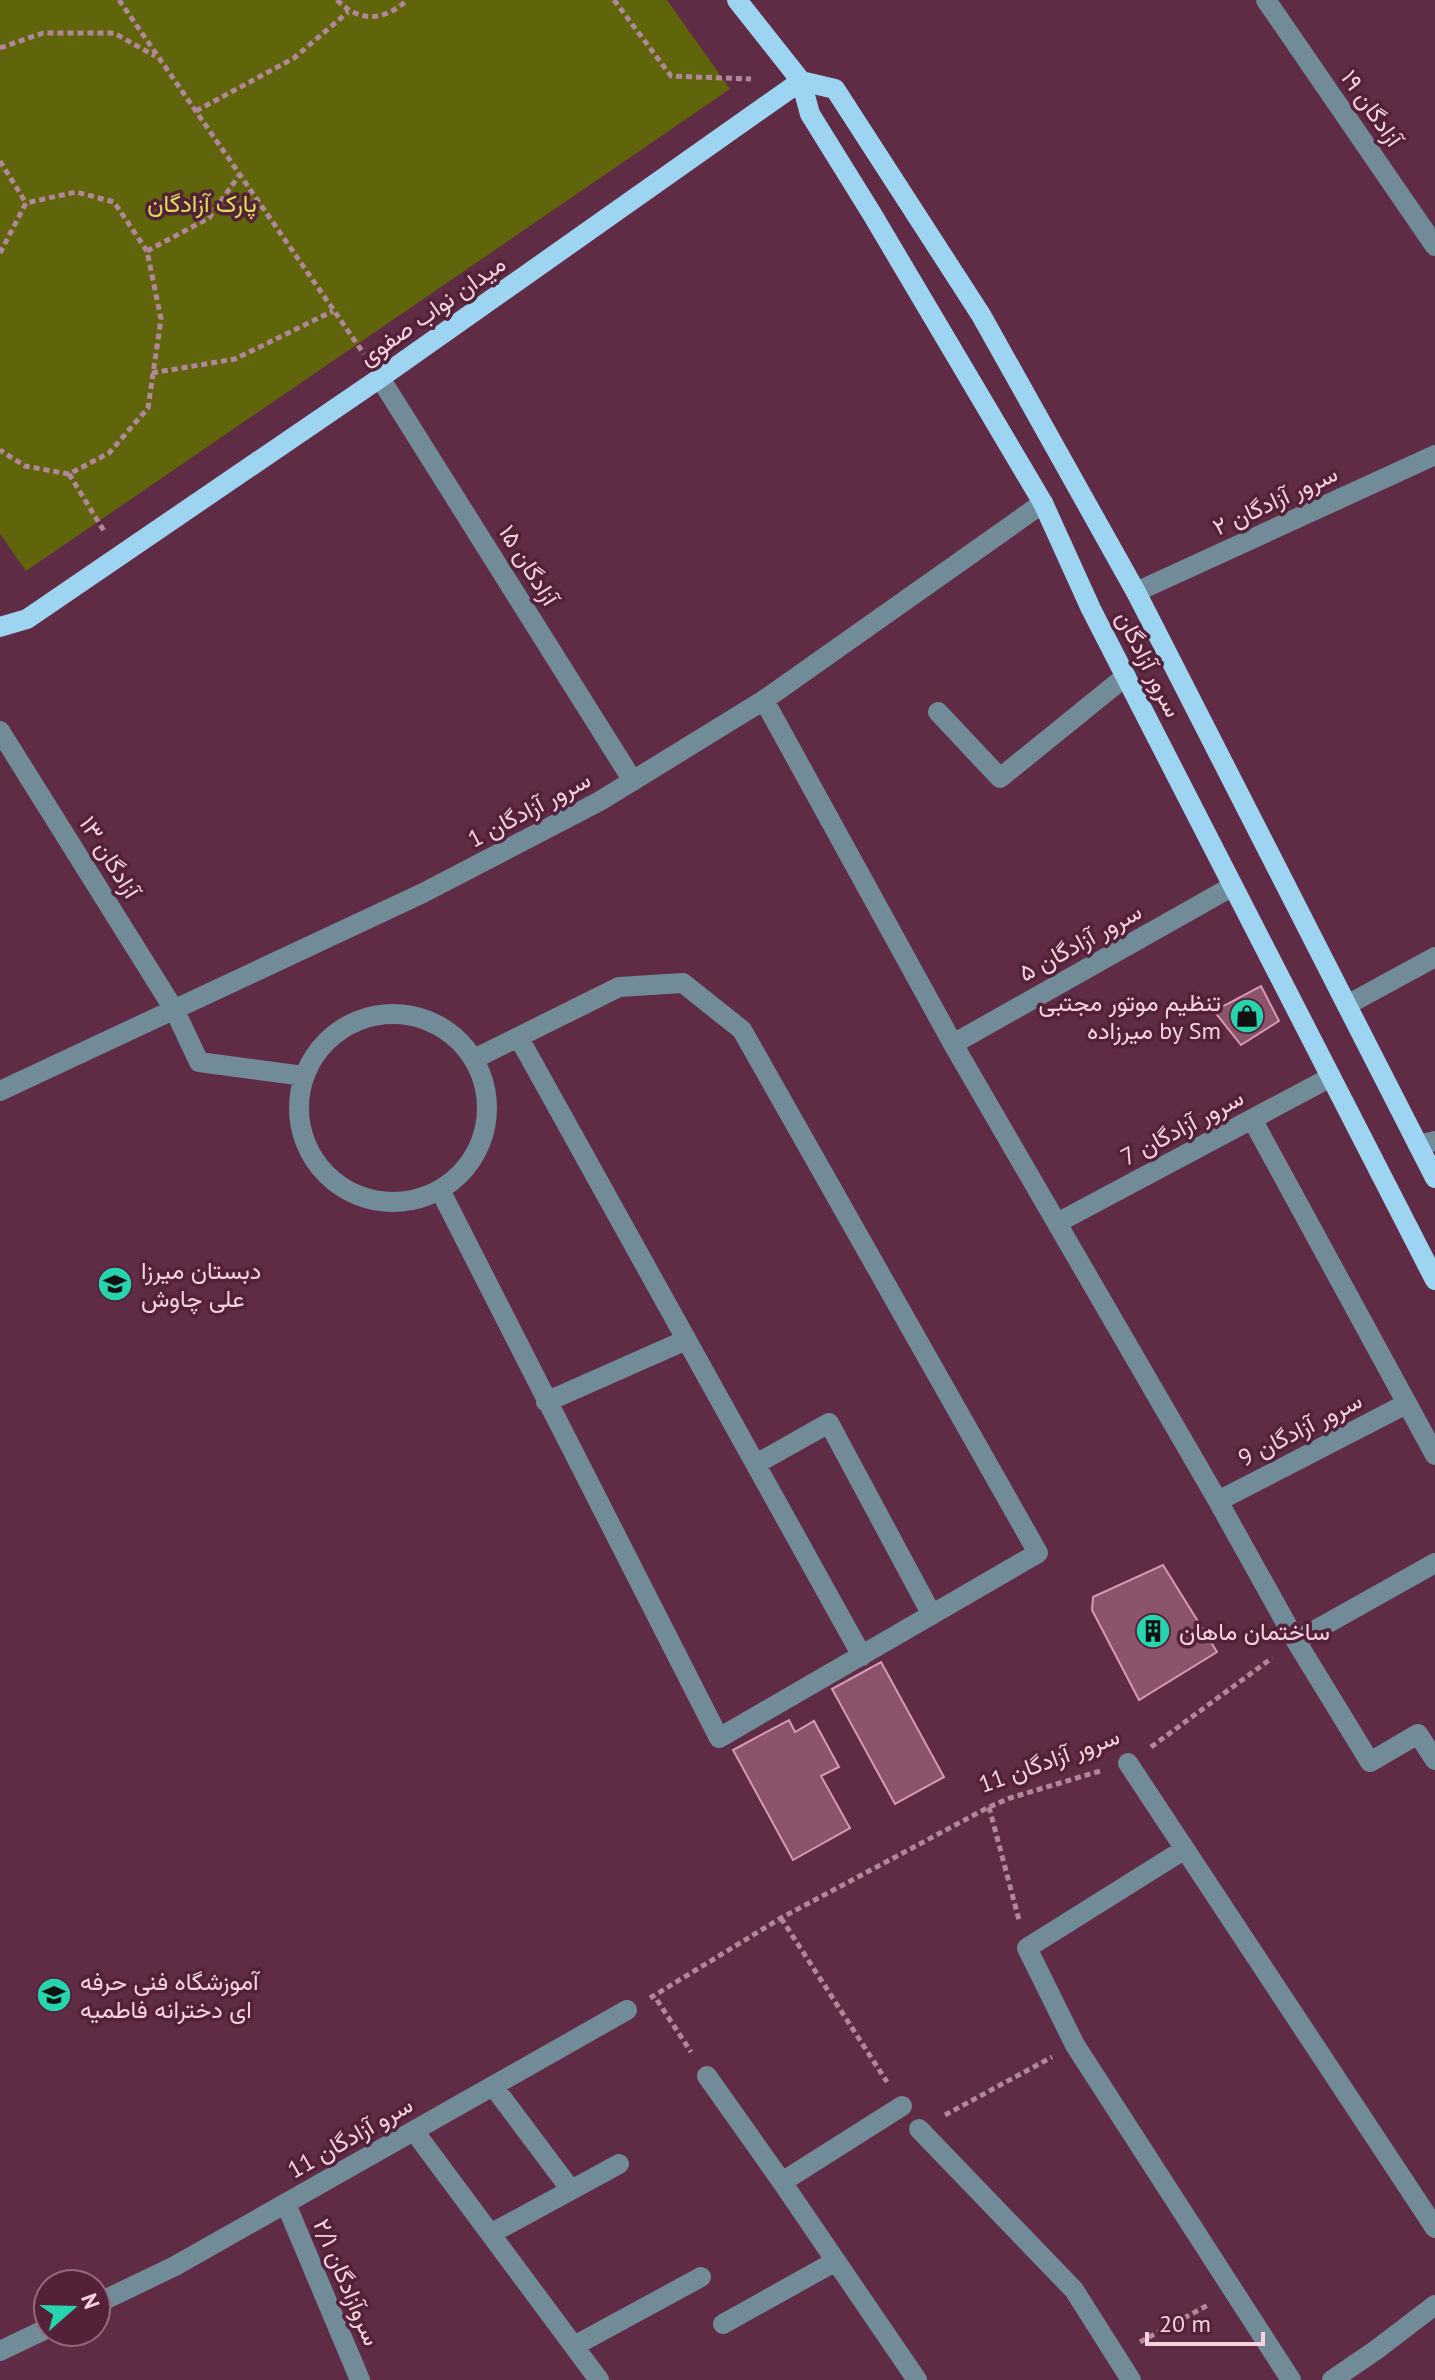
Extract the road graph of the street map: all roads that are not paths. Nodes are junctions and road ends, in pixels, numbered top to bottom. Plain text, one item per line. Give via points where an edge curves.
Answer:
1 (737, 0) edge
2 (1266, 0) edge
3 (801, 81) junction
4 (1435, 246) edge
5 (380, 378) junction
6 (1435, 455) edge
7 (1043, 503) junction
8 (1136, 592) junction
9 (0, 627) edge
10 (1126, 676) junction
11 (764, 700) junction
12 (938, 712) dead end
13 (0, 731) edge
14 (633, 781) junction
15 (1233, 886) junction
16 (1435, 957) edge
17 (1347, 1005) junction
18 (175, 1011) junction
19 (519, 1038) junction
20 (953, 1044) junction
21 (474, 1059) junction
22 (304, 1076) junction
23 (1331, 1077) junction
24 (0, 1091) edge
25 (1252, 1119) junction
26 (1426, 1143) edge
27 (1435, 1178) edge
28 (440, 1190) junction
29 (1057, 1223) junction
30 (1435, 1280) edge
31 (686, 1340) junction
32 (546, 1402) junction
33 (1406, 1404) junction
34 (1435, 1455) edge
35 (756, 1464) junction
36 (1218, 1501) junction
37 (1435, 1563) edge
38 (932, 1615) junction
39 (1296, 1641) junction
40 (862, 1656) junction
41 (1435, 1760) edge
42 (1128, 1763) road end
43 (1185, 1849) junction
44 (627, 2010) road end
45 (707, 2076) road end
46 (493, 2086) junction
47 (902, 2106) road end
48 (919, 2129) road end
49 (414, 2131) junction
50 (619, 2164) dead end
51 (782, 2182) junction
52 (571, 2190) junction
53 (286, 2204) junction
54 (1435, 2228) edge
55 (492, 2233) junction
56 (836, 2261) junction
57 (701, 2277) dead end
58 (112, 2296) edge
59 (1435, 2305) edge
60 (723, 2324) dead end
61 (32, 2336) edge
62 (574, 2346) junction
63 (0, 2351) edge
64 (360, 2380) edge
65 (599, 2380) edge
66 (917, 2380) edge
67 (1131, 2380) edge
68 (1291, 2380) edge
69 (1332, 2380) edge

1 - 3 main road
2 - 4 street, آزادگان ۱۹
3 - 5 main road, میدان نواب صفوی
3 - 7 main road, سرور آزادگان via 810,114
3 - 8 main road, سرور آزادگان via 835,89 981,315
5 - 9 main road, میدان نواب صفوی via 27,619
5 - 14 street, آزادگان ۱۵
6 - 8 street, سرور آزادگان ۲
7 - 10 main road, سرور آزادگان
7 - 11 street, سرور آزادگان 1
8 - 17 main road, سرور آزادگان
10 - 12 street via 1000,778
10 - 15 main road, سرور آزادگان
11 - 14 street, سرور آزادگان 1
11 - 20 street
13 - 18 street, آزادگان ۱۳
14 - 18 street, سرور آزادگان 1 via 423,893
15 - 20 street, سرور آزادگان ۵
15 - 23 main road, سرور آزادگان
16 - 17 street
17 - 26 main road, سرور آزادگان
18 - 22 street, آزادگان ۱۳ via 199,1062
18 - 24 street, سرور آزادگان 1
19 - 21 street
19 - 31 street
19 - 38 street via 619,987 683,983 742,1030 1038,1553
20 - 29 street
21 - 22 street via 455,1036 429,1020 400,1013 371,1016 343,1027 320,1047
21 - 28 street via 485,1087 487,1117 479,1146 463,1172
22 - 28 street via 299,1108 304,1140 337,1182 376,1201 409,1201
23 - 25 street, سرور آزادگان 7
23 - 30 main road, سرور آزادگان
25 - 29 street, سرور آزادگان 7
25 - 33 street
26 - 27 main road, سرور آزادگان
28 - 32 street
29 - 36 street
31 - 32 street
31 - 35 street
32 - 40 street via 719,1738
33 - 34 street
33 - 36 street, سرور آزادگان 9
35 - 38 street via 829,1423
35 - 40 street
36 - 39 street
37 - 39 street
38 - 40 street
39 - 41 street via 1370,1762 1418,1734
42 - 43 street
43 - 54 street
43 - 68 street via 1027,1948 1075,2045
44 - 46 street, سرو آزادگان 11
45 - 51 street
46 - 49 street, سرو آزادگان 11
46 - 52 street
47 - 51 street
48 - 67 street via 1074,2290
49 - 53 street, سرو آزادگان 11
49 - 55 street
50 - 52 street
51 - 56 street
52 - 55 street
53 - 58 street, سرو آزادگان 11
53 - 64 street, ۲/۱ سروآزادگان
55 - 62 street
56 - 60 street
56 - 66 street
57 - 62 street
59 - 69 street
61 - 63 street
62 - 65 street

